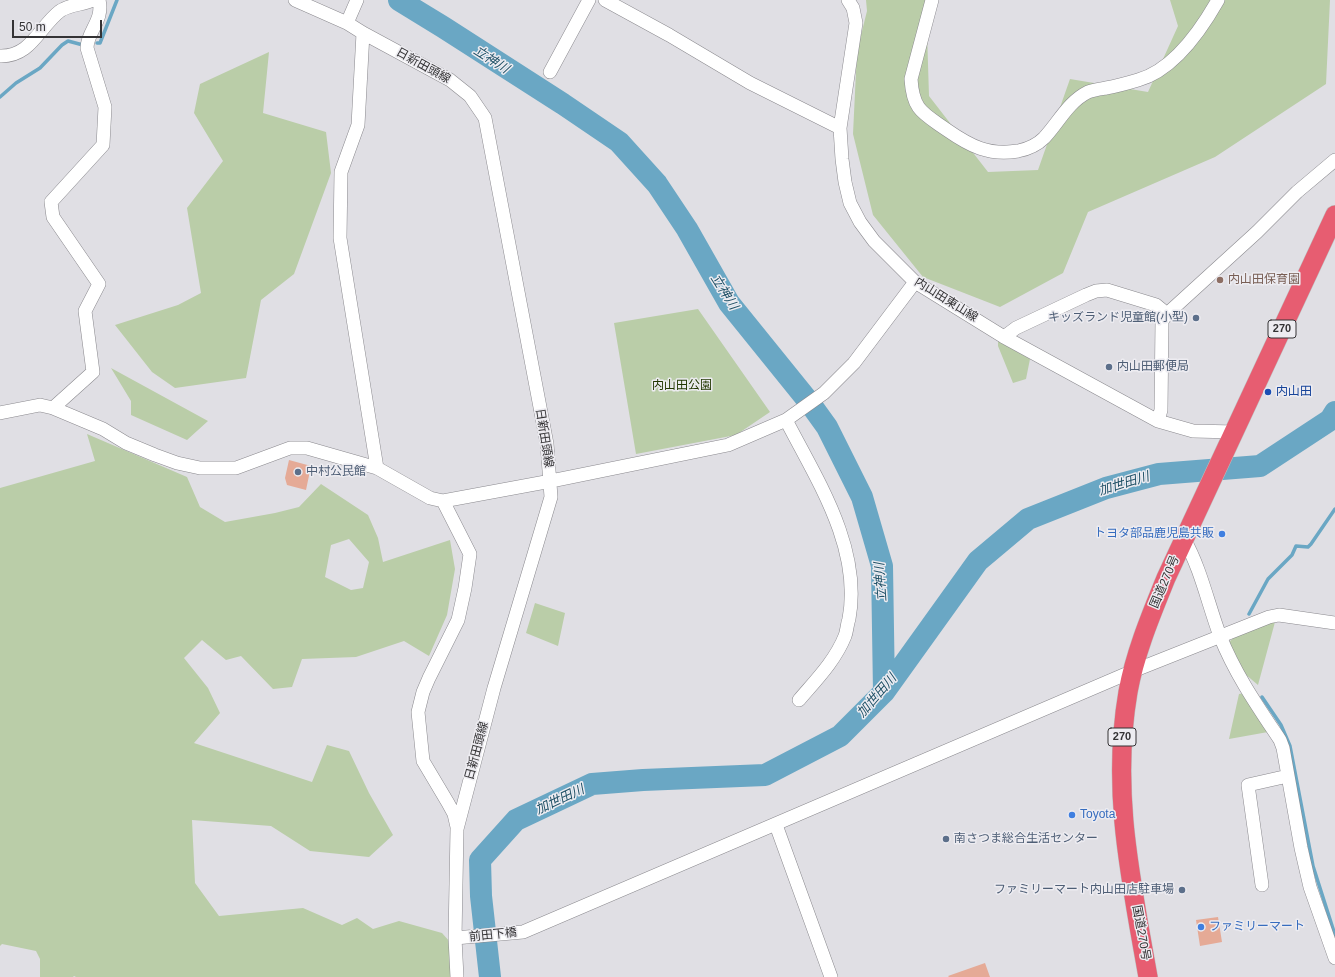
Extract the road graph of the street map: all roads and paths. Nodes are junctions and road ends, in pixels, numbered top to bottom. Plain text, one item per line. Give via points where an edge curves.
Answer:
1 (93, 0) edge
2 (99, 0) edge
3 (295, 0) edge
4 (589, 0) edge
5 (605, 0) edge
6 (848, 0) edge
7 (932, 0) edge
8 (1218, 0) edge
9 (355, 4) edge
10 (347, 23) junction
11 (364, 33) junction
12 (0, 56) edge
13 (550, 72) dead end
14 (840, 128) junction
15 (1335, 160) edge
16 (1335, 215) edge
17 (915, 282) junction
18 (1167, 314) junction
19 (1004, 337) junction
20 (53, 408) junction
21 (0, 413) edge
22 (790, 417) junction
23 (1158, 421) junction
24 (1232, 438) junction
25 (377, 468) junction
26 (550, 481) junction
27 (443, 501) junction
28 (1184, 539) junction
29 (1335, 623) edge
30 (1220, 636) junction
31 (1133, 671) junction
32 (799, 700) dead end
33 (1288, 776) junction
34 (776, 825) junction
35 (457, 829) junction
36 (1262, 885) dead end
37 (459, 938) junction
38 (1335, 958) edge
39 (457, 977) edge
40 (831, 977) edge
41 (1148, 977) edge

1 - 12 street via 61,11 18,54
2 - 20 street via 99,19 87,42 87,48 105,107 102,145 51,202 53,217 99,284 85,311 93,372
3 - 10 street, 日新田頭線
4 - 13 street
5 - 14 street via 750,83
6 - 14 street, 内山田東山線 via 853,8 856,23
7 - 8 street via 911,79 915,101 921,112 962,140 994,153 1031,148 1043,138 1071,104 1088,92 1141,79 1177,57 1198,33
9 - 10 street
10 - 11 street, 日新田頭線
11 - 25 street via 358,125 341,172 340,238
11 - 26 street, 日新田頭線 via 450,80 470,96 485,118 547,444
14 - 17 street, 内山田東山線 via 845,182 850,203 874,242
15 - 18 street via 1297,192
16 - 24 highway, 国道270号 / 270
17 - 19 street, 内山田東山線
17 - 22 street via 854,363 826,391
18 - 19 street via 1156,305 1107,290 1096,291 1016,328
18 - 23 street via 1162,321 1161,410
19 - 23 street, 内山田東山線
20 - 21 street via 40,405
20 - 25 street via 103,429 126,443 154,455 200,468 236,468 290,448 306,448
22 - 26 street via 728,445
22 - 32 street via 832,511 842,537 850,571 851,604 845,636 831,663
23 - 24 street, 内山田東山線
24 - 28 highway, 国道270号 / 270
25 - 27 street via 430,498
26 - 27 street
26 - 35 street, 日新田頭線 via 551,497 494,688
27 - 35 street via 470,554 458,620 429,678 418,712 423,761 454,814
28 - 30 street via 1199,571
28 - 31 highway, 国道270号 / 270 via 1152,610
29 - 30 street, 前田下橋 via 1279,616
30 - 31 street, 前田下橋
30 - 33 street via 1239,677 1280,740
31 - 34 street, 前田下橋
31 - 41 highway, 国道270号 / 270 via 1122,740 1121,802 1128,866
33 - 36 street via 1248,785
33 - 38 street via 1310,887
34 - 37 street, 前田下橋 via 521,933
34 - 40 street
35 - 37 street, 日新田頭線
37 - 39 street, 日新田頭線

